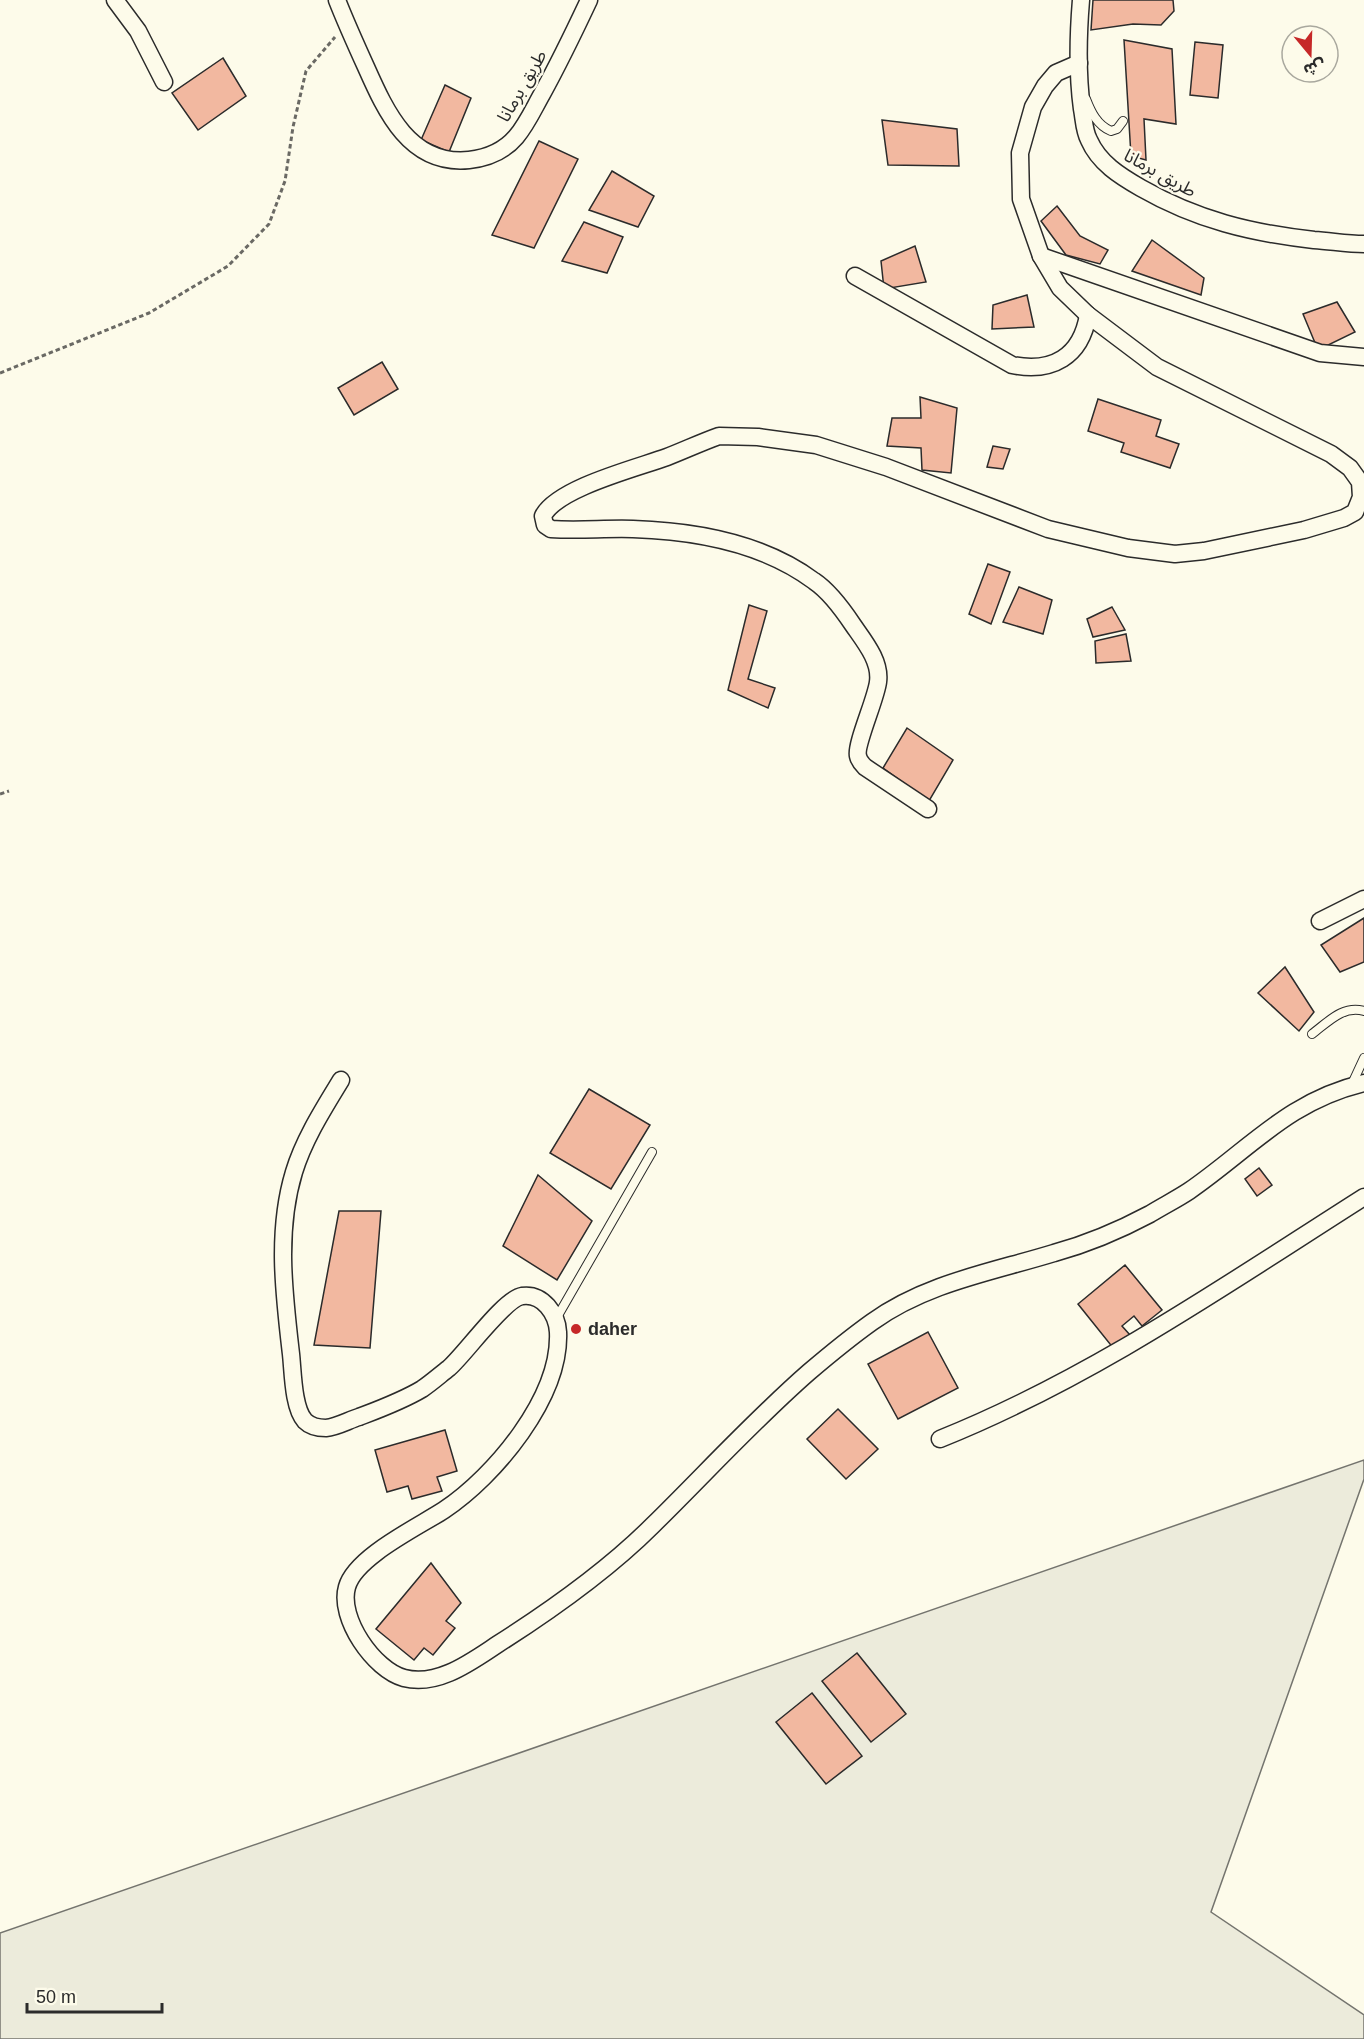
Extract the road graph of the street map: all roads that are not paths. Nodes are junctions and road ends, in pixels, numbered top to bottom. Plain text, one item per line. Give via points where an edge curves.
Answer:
1 (115, 0) edge
2 (337, 0) edge
3 (589, 0) edge
4 (1081, 0) edge
5 (1079, 63) junction
6 (164, 82) dead end
7 (1123, 121) dead end
8 (1364, 244) edge
9 (1041, 256) junction
10 (855, 276) dead end
11 (1088, 315) junction
12 (1364, 357) edge
13 (928, 809) dead end
14 (1364, 899) edge
15 (1320, 921) dead end
16 (1364, 1011) edge
17 (1312, 1034) dead end
18 (1364, 1058) edge
19 (341, 1080) dead end
20 (1357, 1085) edge
21 (652, 1152) dead end
22 (1364, 1197) edge
23 (556, 1320) junction
24 (940, 1439) dead end

1 - 6 street via 138,31
2 - 3 street, طريق برمانا via 388,114 422,150 451,161 480,159 499,152 515,138 555,70
4 - 5 street, طريق برمانا
5 - 7 lane via 1095,120 1111,131
5 - 8 street, طريق برمانا via 1088,138 1095,152 1127,180 1169,203 1224,224 1267,234
5 - 9 street via 1056,73 1045,86 1033,107 1020,153 1021,199
9 - 11 street via 1060,288
9 - 12 street via 1320,353
10 - 11 street via 1012,365 1026,368 1052,364 1071,354 1086,330
11 - 13 street via 1157,366 1331,454 1350,468 1360,482 1362,497 1354,512 1304,530 1174,554 1128,548 1048,529 825,447 735,435 720,436 592,483 560,500 543,516 545,525 551,529 632,529 732,542 788,564 816,582 850,620 879,671 872,708 857,751 859,759
14 - 15 street
16 - 17 lane via 1355,1008 1340,1013
18 - 20 lane
19 - 23 street via 294,1170 282,1249 297,1402 305,1421 317,1428 336,1425 424,1388 456,1362 516,1298 537,1298
20 - 23 street via 1298,1109 1190,1191 1144,1217 1059,1252 959,1280 915,1297 875,1320 808,1373 599,1573 533,1623 469,1663 443,1675 406,1679 380,1664 353,1629 346,1589 355,1570 469,1492 496,1466 524,1430 547,1384 557,1348
21 - 23 lane
22 - 24 street via 1142,1339 993,1418

